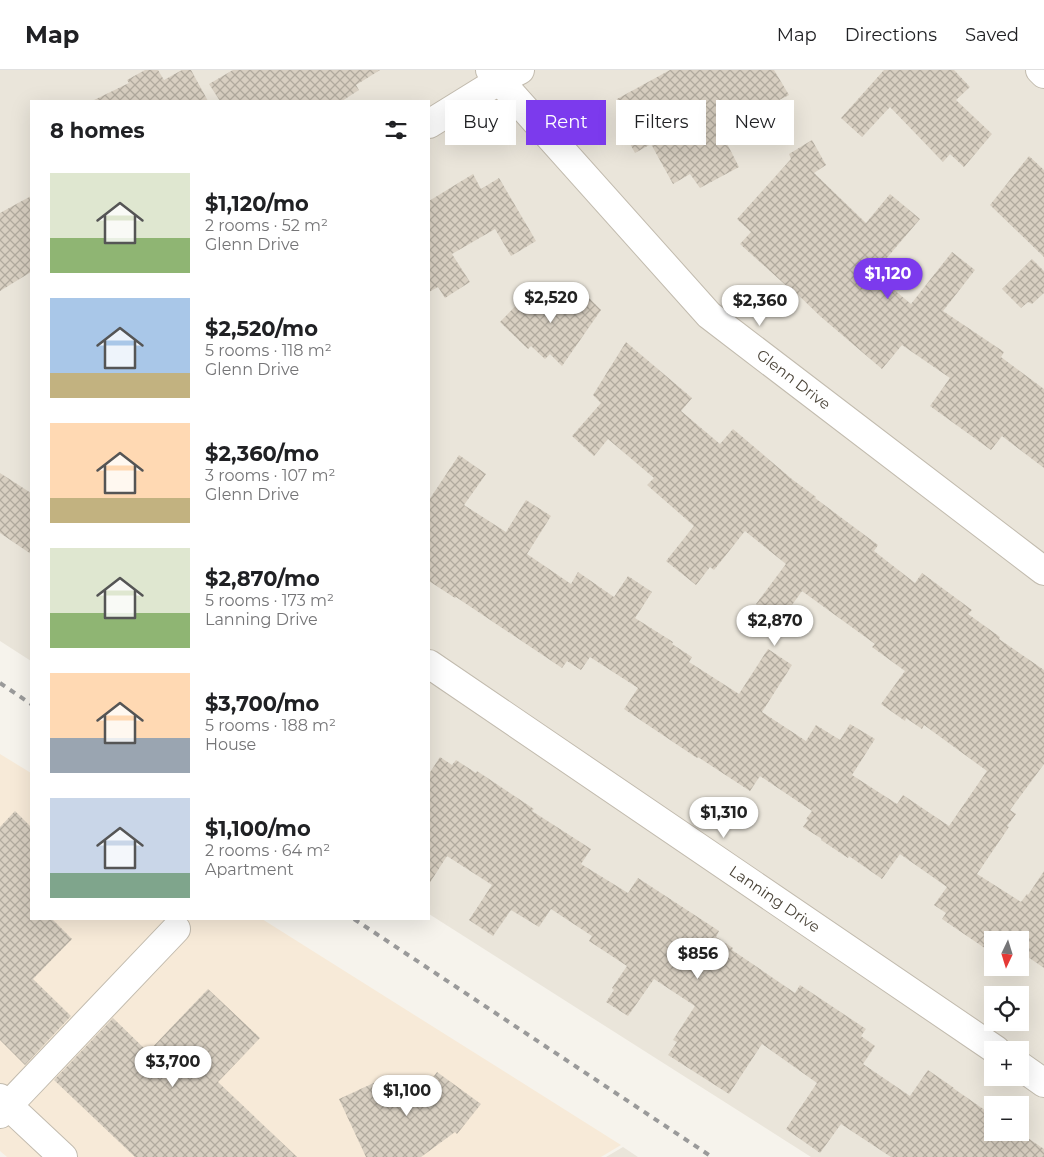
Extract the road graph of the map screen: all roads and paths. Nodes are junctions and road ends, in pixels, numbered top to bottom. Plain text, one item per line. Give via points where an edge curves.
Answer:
1 (1040, 70) edge
2 (503, 73) edge
3 (1044, 74) edge
4 (430, 123) edge
5 (1044, 571) edge
6 (430, 665) edge
7 (176, 929) dead end
8 (984, 1042) edge
9 (1029, 1072) edge
10 (1044, 1083) edge
11 (3, 1106) edge
12 (63, 1157) edge

1 - 3 street
2 - 4 street
2 - 5 street, Glenn Drive via 708,315
6 - 8 street, Lanning Drive
7 - 11 street
9 - 10 street
11 - 12 street

